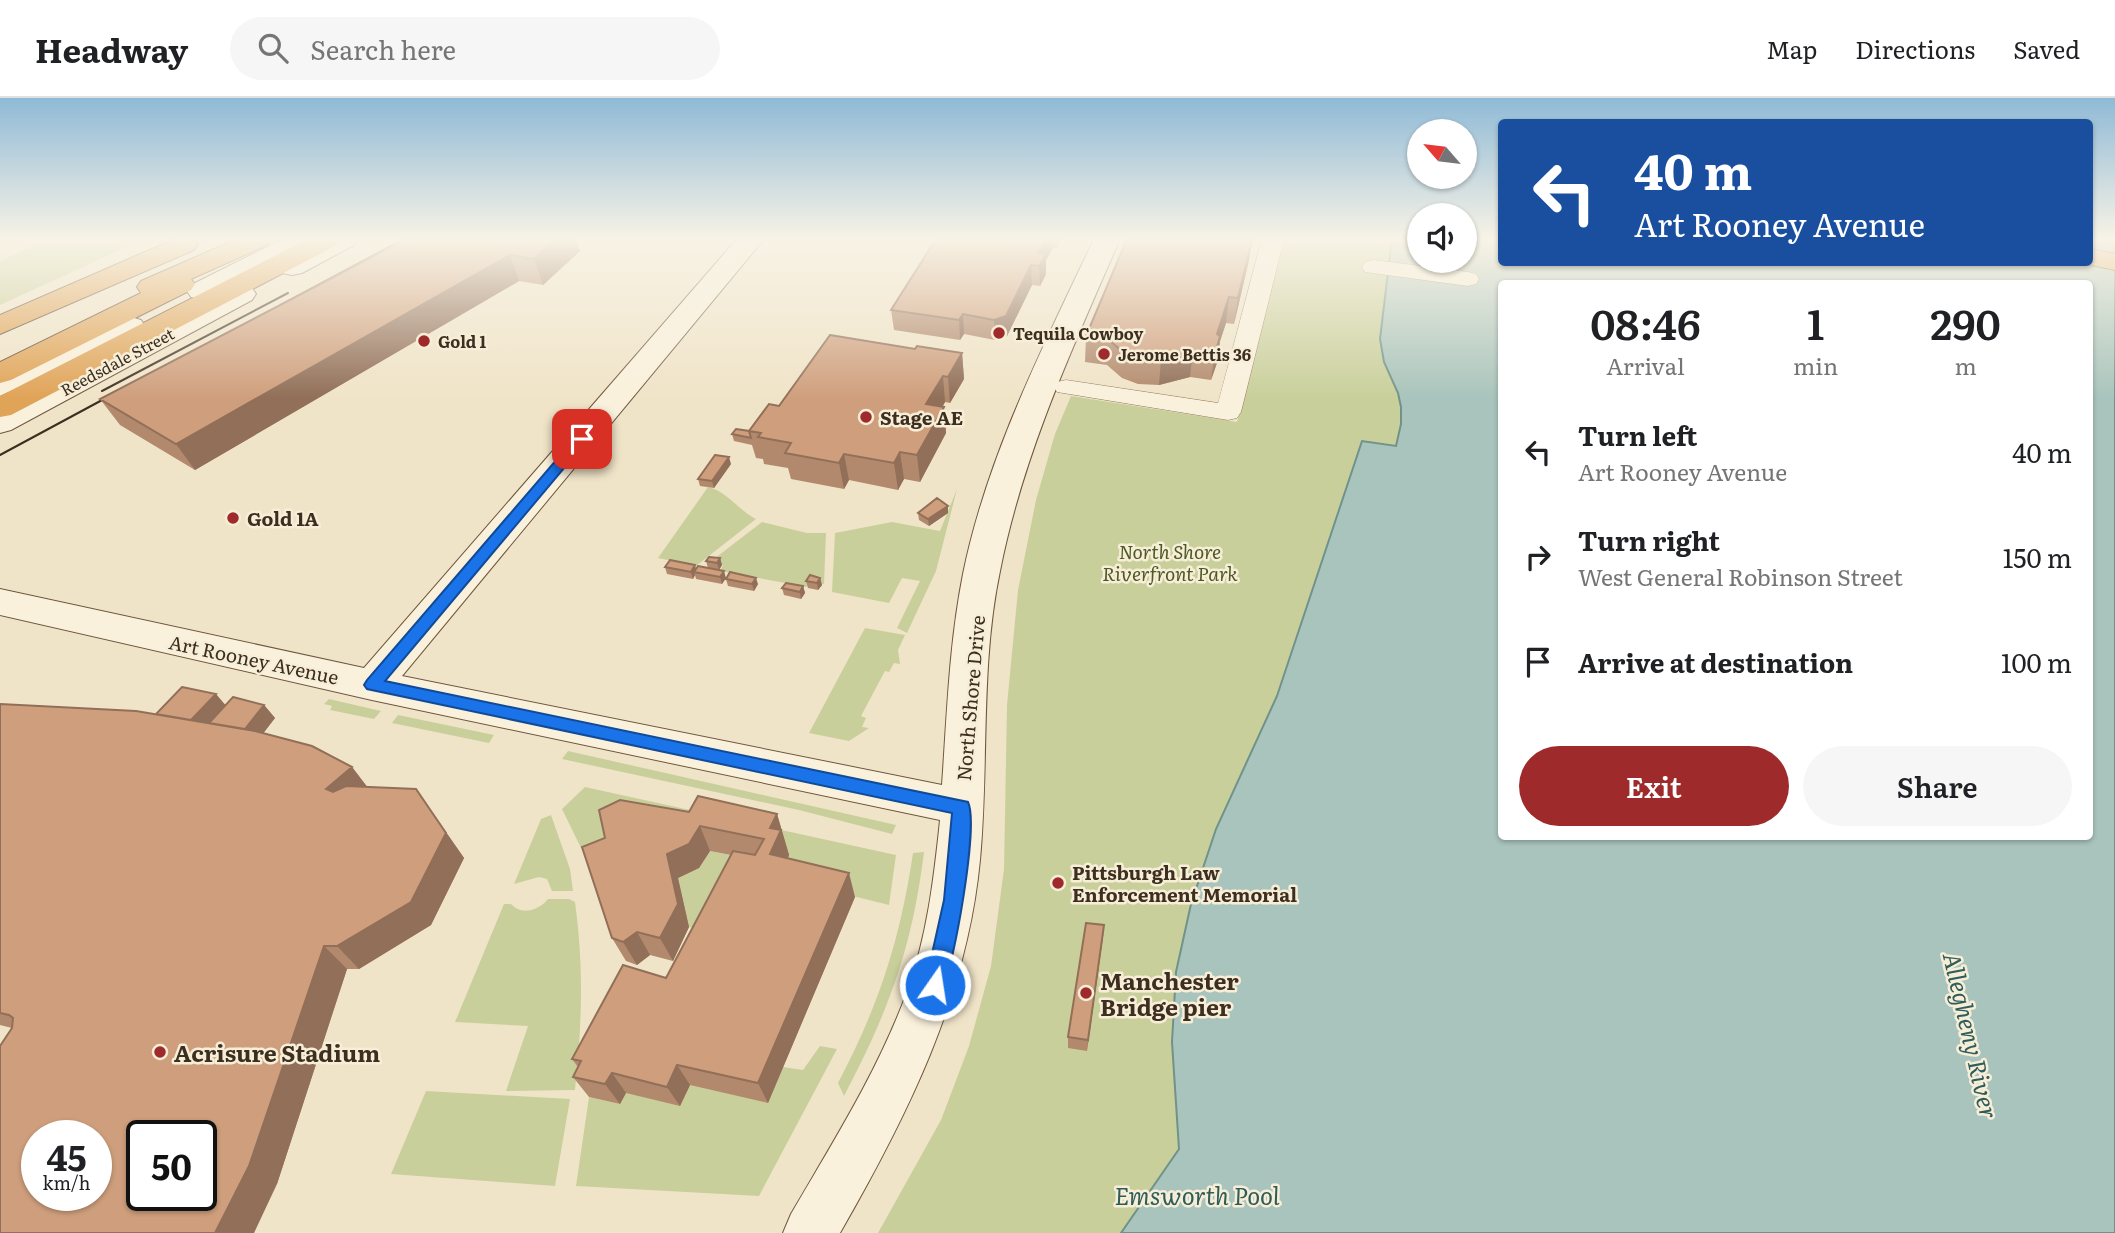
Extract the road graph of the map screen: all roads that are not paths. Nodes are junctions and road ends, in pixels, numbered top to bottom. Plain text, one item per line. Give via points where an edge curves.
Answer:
1 (55, 292) edge
2 (76, 292) edge
3 (123, 292) edge
4 (143, 292) edge
5 (165, 292) edge
6 (200, 292) edge
7 (225, 292) edge
8 (246, 292) edge
9 (706, 292) edge
10 (1084, 292) edge
11 (1262, 292) edge
12 (155, 315) junction
13 (0, 318) edge
14 (0, 325) edge
15 (39, 340) junction
16 (0, 359) edge
17 (0, 374) edge
18 (0, 387) edge
19 (1066, 387) dead end
20 (0, 395) edge
21 (0, 408) edge
22 (0, 424) edge
23 (0, 602) edge
24 (372, 685) junction
25 (961, 807) junction
26 (810, 1233) edge

1 - 13 highway
2 - 14 highway
3 - 15 highway
4 - 15 highway
5 - 17 highway
6 - 12 main road, Reedsdale Street
7 - 21 highway
8 - 22 main road, Reedsdale Street
9 - 24 main road
10 - 25 main road, North Shore Drive via 1024,427 994,516 973,636
11 - 19 street via 1228,412
12 - 18 main road
12 - 20 main road, Reedsdale Street
15 - 16 highway
23 - 24 main road, Art Rooney Avenue
24 - 25 main road, Art Rooney Avenue
25 - 26 main road, North Shore Drive via 953,900 935,985 900,1069

